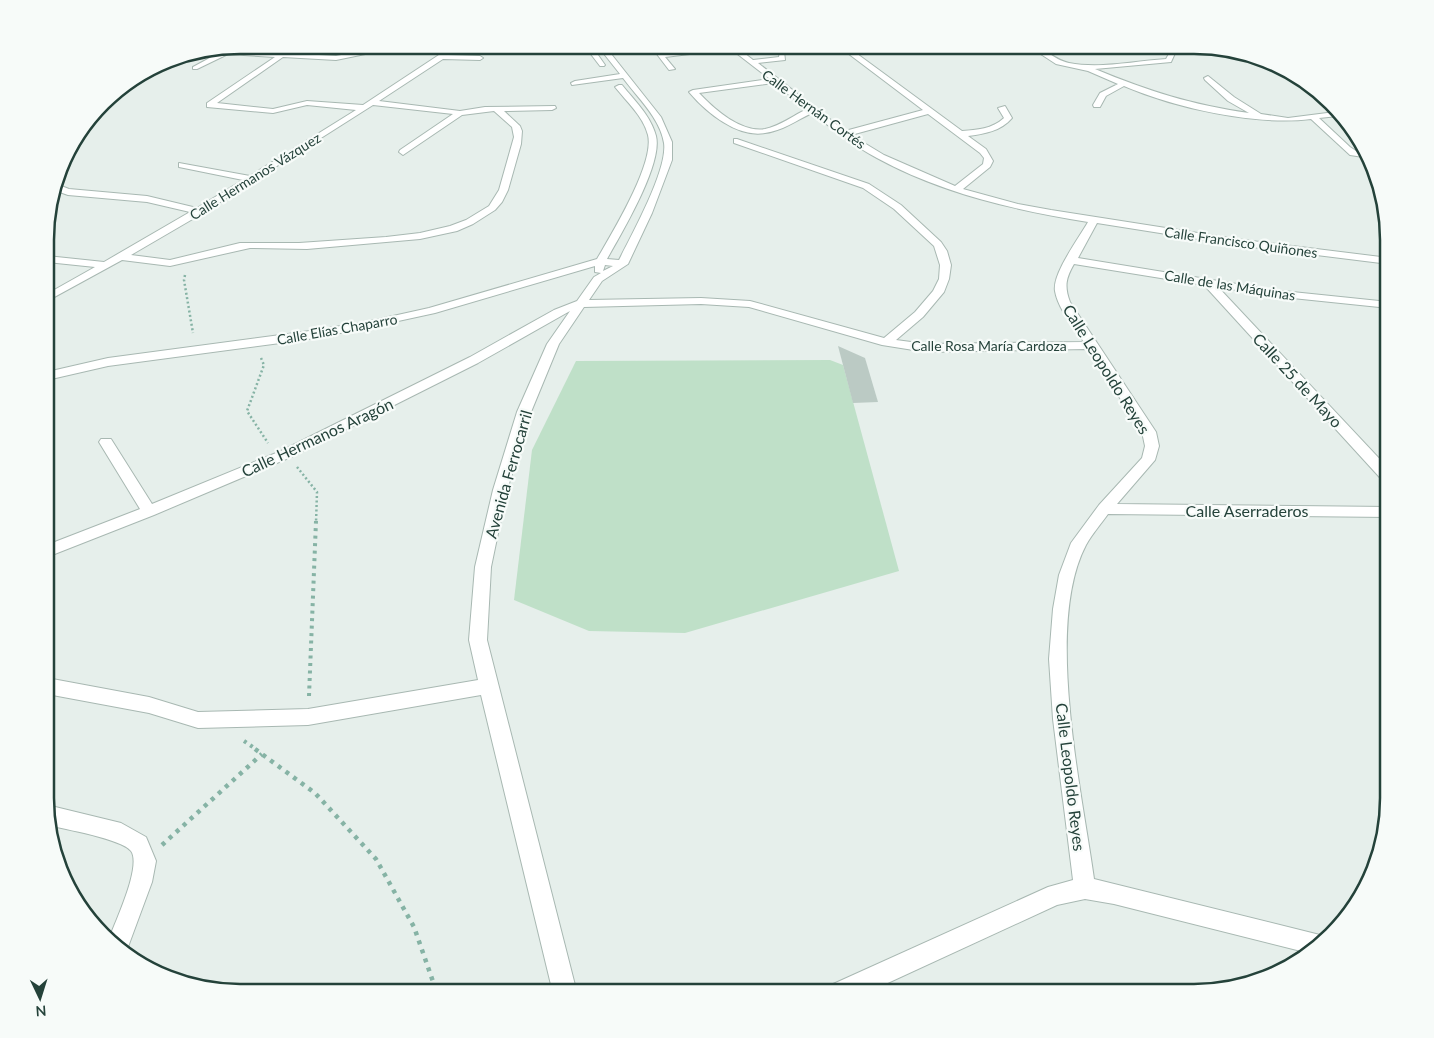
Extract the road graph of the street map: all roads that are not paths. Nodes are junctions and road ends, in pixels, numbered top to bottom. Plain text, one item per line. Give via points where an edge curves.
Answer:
1 (222, 54) edge
2 (254, 54) edge
3 (358, 54) edge
4 (446, 54) edge
5 (594, 54) edge
6 (607, 54) edge
7 (670, 54) edge
8 (742, 54) edge
9 (852, 54) edge
10 (1044, 54) edge
11 (1172, 54) edge
12 (662, 55) joint
13 (783, 55) dead end
14 (280, 56) junction
15 (442, 57) junction
16 (480, 58) dead end
17 (751, 62) junction
18 (1082, 67) junction
19 (195, 68) dead end
20 (671, 69) dead end
21 (624, 76) junction
22 (612, 78) junction
23 (1208, 78) dead end
24 (774, 80) junction
25 (575, 83) dead end
26 (1122, 84) junction
27 (374, 103) junction
28 (1097, 105) dead end
29 (365, 108) junction
30 (552, 108) dead end
31 (1002, 108) dead end
32 (496, 109) junction
33 (811, 110) junction
34 (929, 111) junction
35 (460, 113) junction
36 (1332, 115) edge
37 (1314, 118) junction
38 (1267, 119) junction
39 (666, 133) junction
40 (651, 134) junction
41 (844, 134) junction
42 (960, 134) junction
43 (737, 142) dead end
44 (403, 152) dead end
45 (1359, 155) edge
46 (182, 165) dead end
47 (252, 179) junction
48 (61, 189) edge
49 (956, 190) junction
50 (200, 211) junction
51 (1094, 220) junction
52 (123, 257) junction
53 (54, 260) edge
54 (1072, 260) junction
55 (1380, 260) edge
56 (601, 262) junction
57 (623, 264) junction
58 (106, 265) junction
59 (598, 278) junction
60 (1206, 282) junction
61 (54, 294) edge
62 (579, 304) junction
63 (1380, 304) edge
64 (886, 342) junction
65 (1093, 345) junction
66 (54, 374) edge
67 (106, 442) dead end
68 (1380, 468) edge
69 (1104, 509) junction
70 (149, 511) junction
71 (1380, 512) edge
72 (54, 548) edge
73 (488, 686) junction
74 (54, 687) edge
75 (55, 817) edge
76 (1085, 888) junction
77 (120, 940) edge
78 (1311, 943) edge
79 (563, 984) edge
80 (860, 984) edge

1 - 19 street
2 - 14 street
3 - 14 street via 336,58
4 - 15 street, Calle Hermanos Vázquez
5 - 22 street, Avenida Ferrocarril
6 - 21 street
7 - 12 street
8 - 17 street, Calle Hernán Cortés
9 - 34 street
10 - 18 street via 1058,63
11 - 18 street via 1169,61
12 - 20 street
13 - 17 street
14 - 29 street via 210,104 273,111 307,103
15 - 16 street
15 - 27 street, Calle Hermanos Vázquez
17 - 24 street, Calle Hernán Cortés
18 - 26 street
21 - 22 street
21 - 39 street
22 - 25 street
22 - 40 street, Avenida Ferrocarril via 644,119
23 - 38 street via 1231,100
24 - 33 street, Calle Hernán Cortés
24 - 33 street via 693,92 724,118 758,132
26 - 28 street via 1103,95
26 - 38 street via 1209,110
27 - 29 street, Calle Hermanos Vázquez
27 - 35 street
29 - 47 street, Calle Hermanos Vázquez
30 - 32 street
31 - 42 street via 1008,118 1001,126
32 - 35 street
32 - 52 street via 518,127 518,147 501,197 486,213 467,224 406,238 305,246 236,246 189,260 161,263
33 - 41 street, Calle Hernán Cortés
34 - 41 street
34 - 42 street
35 - 44 street
36 - 37 street
37 - 38 street
37 - 45 street via 1347,149
39 - 40 street
39 - 57 street via 668,160
40 - 56 street, Avenida Ferrocarril via 651,160
41 - 49 street, Calle Hernán Cortés via 888,160
42 - 49 street via 983,151 989,161
43 - 64 street via 873,189 903,210 942,250 944,270 933,299
46 - 47 street
47 - 50 street, Calle Hermanos Vázquez
48 - 50 street via 154,200
49 - 51 street, Calle Hernán Cortés via 1016,207
50 - 52 street, Calle Hermanos Vázquez
51 - 54 street, Calle Leopoldo Reyes
51 - 55 street, Calle Francisco Quiñones
52 - 58 street, Calle Hermanos Vázquez
53 - 58 street
54 - 60 street, Calle de las Máquinas
54 - 65 street, Calle Leopoldo Reyes via 1061,278 1060,290 1064,302
56 - 57 street, Calle Elías Chaparro
56 - 59 street, Avenida Ferrocarril
56 - 66 street, Calle Elías Chaparro via 431,311 366,325 108,362
57 - 59 street, Avenida Ferrocarril
58 - 61 street, Calle Hermanos Vázquez
59 - 62 street, Avenida Ferrocarril
60 - 63 street, Calle de las Máquinas
60 - 68 street, Calle 25 de Mayo
62 - 64 street, Calle Rosa María Cardoza via 701,301 750,304
62 - 70 street, Calle Hermanos Aragón via 286,454
62 - 73 street, Avenida Ferrocarril via 553,344 531,395 500,490 483,567 478,640
64 - 65 street, Calle Rosa María Cardoza via 926,348
65 - 69 street, Calle Leopoldo Reyes via 1149,432 1152,446 1148,460
67 - 70 street
69 - 71 street, Calle Aserraderos
69 - 76 street, Calle Leopoldo Reyes via 1079,543 1060,609 1058,651 1062,719
70 - 72 street, Calle Hermanos Aragón
73 - 74 street via 308,717 198,720 149,705
73 - 79 street, Avenida Ferrocarril
75 - 77 street via 121,833 139,844 145,861 141,882
76 - 78 street
76 - 80 street via 1056,895

